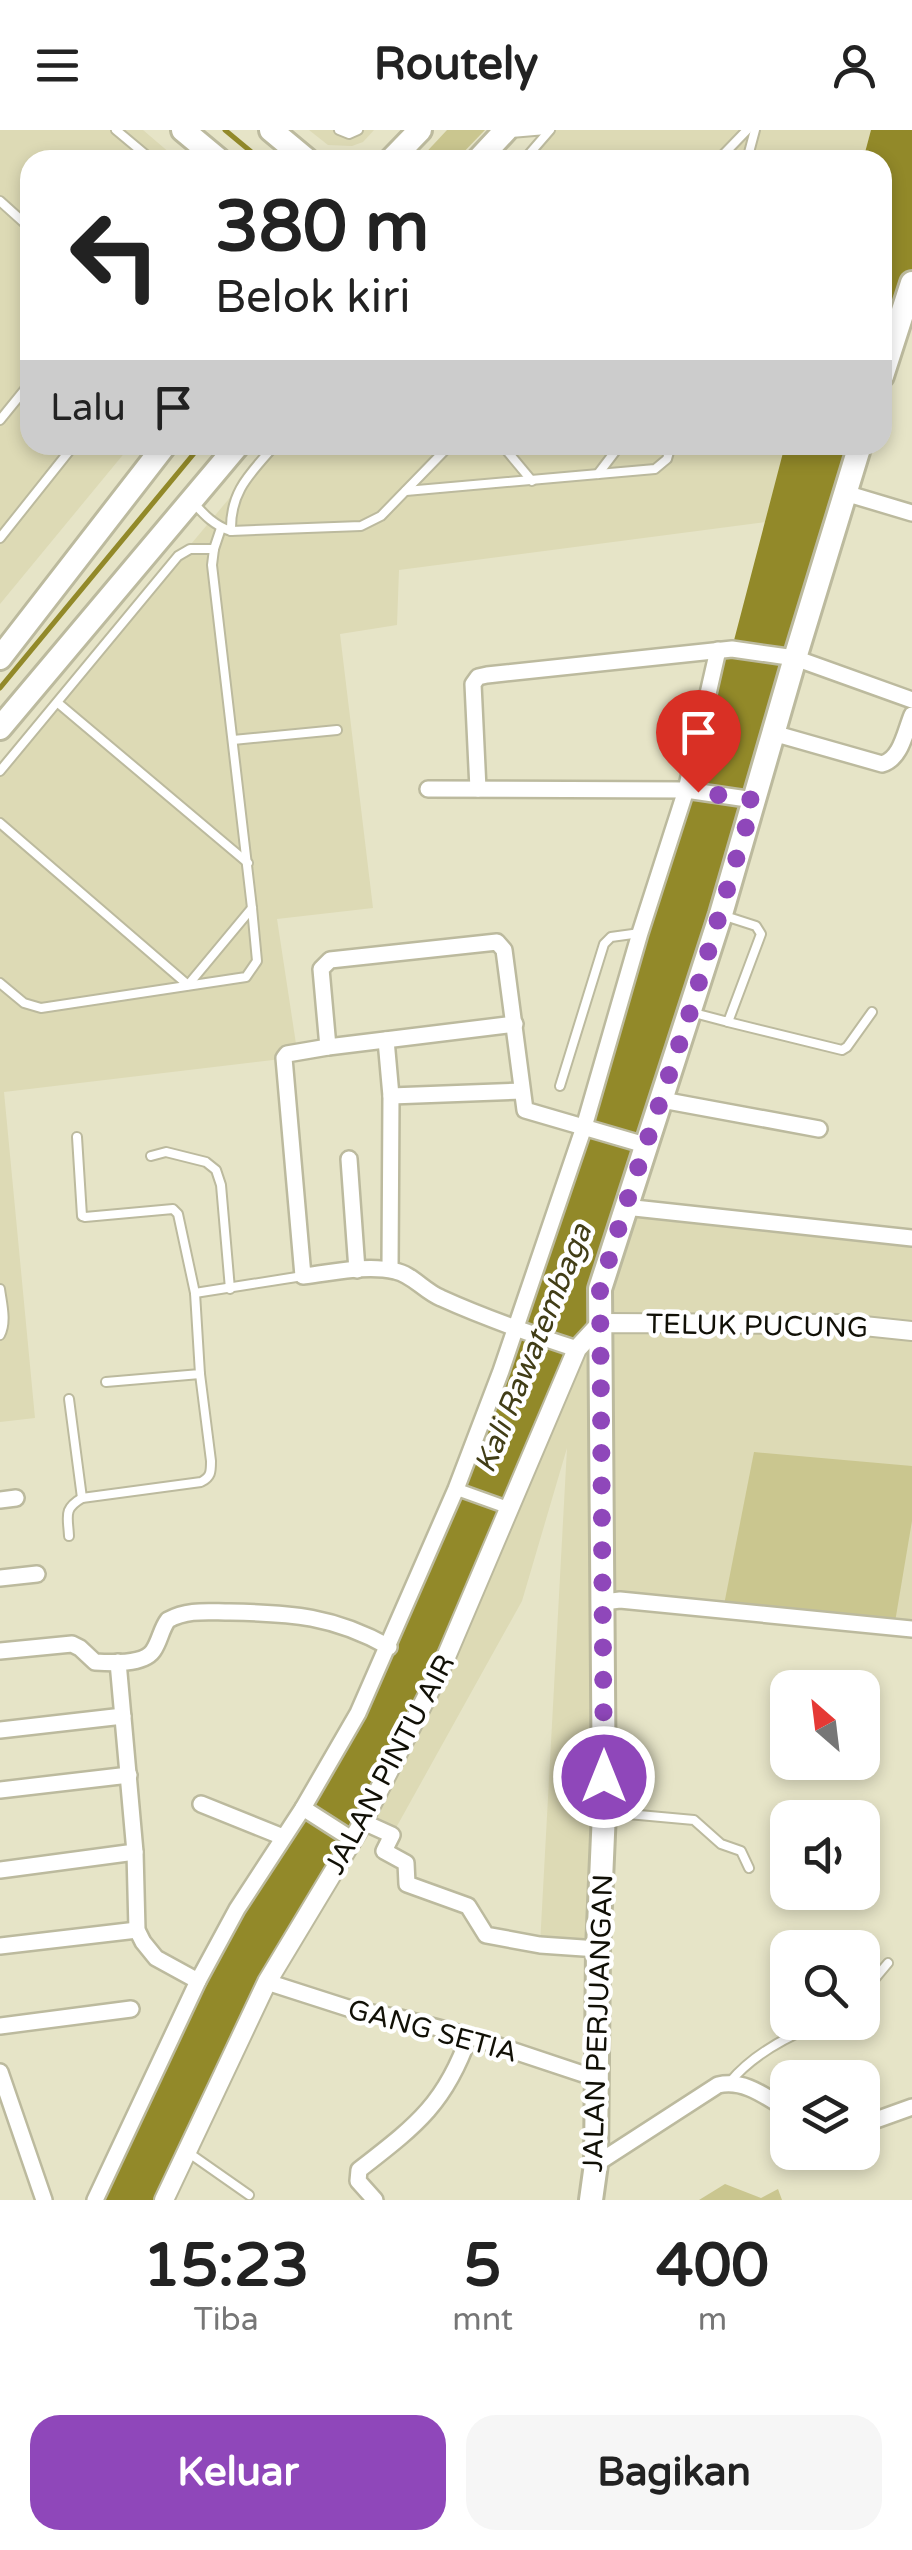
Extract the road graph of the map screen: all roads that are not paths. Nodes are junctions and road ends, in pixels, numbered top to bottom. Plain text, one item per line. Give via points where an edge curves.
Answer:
1 (116, 130) edge
2 (183, 130) edge
3 (271, 130) edge
4 (340, 130) edge
5 (358, 130) edge
6 (420, 130) edge
7 (548, 130) edge
8 (747, 130) edge
9 (504, 132) edge
10 (140, 150) edge
11 (208, 150) edge
12 (295, 150) edge
13 (400, 150) edge
14 (532, 150) edge
15 (728, 150) edge
16 (0, 202) edge
17 (20, 219) edge
18 (912, 283) edge
19 (892, 345) edge
20 (20, 395) edge
21 (0, 420) edge
22 (66, 455) edge
23 (156, 455) edge
24 (230, 455) edge
25 (267, 455) edge
26 (440, 455) edge
27 (510, 455) edge
28 (612, 455) edge
29 (667, 455) edge
30 (857, 455) edge
31 (598, 474) junction
32 (532, 481) junction
33 (406, 491) junction
34 (845, 493) junction
35 (192, 500) junction
36 (912, 513) edge
37 (226, 530) junction
38 (0, 538) edge
39 (214, 549) junction
40 (725, 649) junction
41 (787, 656) junction
42 (0, 658) edge
43 (912, 700) edge
44 (58, 702) junction
45 (912, 714) edge
46 (0, 728) edge
47 (338, 730) dead end
48 (773, 733) junction
49 (233, 740) junction
50 (0, 770) edge
51 (478, 788) junction
52 (428, 789) dead end
53 (692, 791) junction
54 (746, 798) junction
55 (0, 824) edge
56 (248, 863) junction
57 (252, 908) junction
58 (720, 914) junction
59 (640, 934) junction
60 (0, 983) edge
61 (188, 984) junction
62 (690, 1012) junction
63 (872, 1012) dead end
64 (728, 1022) junction
65 (515, 1024) junction
66 (386, 1040) junction
67 (328, 1046) junction
68 (560, 1086) dead end
69 (522, 1091) junction
70 (391, 1096) junction
71 (662, 1100) junction
72 (588, 1128) junction
73 (819, 1128) dead end
74 (77, 1136) dead end
75 (638, 1144) junction
76 (151, 1156) dead end
77 (349, 1158) dead end
78 (625, 1207) junction
79 (912, 1238) edge
80 (390, 1269) junction
81 (357, 1270) junction
82 (303, 1276) junction
83 (0, 1289) edge
84 (230, 1289) junction
85 (195, 1293) junction
86 (601, 1323) junction
87 (515, 1328) junction
88 (912, 1332) edge
89 (0, 1335) edge
90 (578, 1349) junction
91 (200, 1374) junction
92 (106, 1382) dead end
93 (69, 1399) dead end
94 (460, 1491) junction
95 (82, 1498) junction
96 (502, 1506) junction
97 (70, 1536) dead end
98 (37, 1574) dead end
99 (0, 1578) edge
100 (604, 1602) junction
101 (912, 1630) edge
102 (388, 1647) junction
103 (0, 1651) edge
104 (118, 1662) junction
105 (123, 1716) junction
106 (0, 1730) edge
107 (128, 1775) junction
108 (0, 1790) edge
109 (201, 1804) dead end
110 (306, 1809) junction
111 (604, 1812) junction
112 (361, 1822) junction
113 (284, 1837) junction
114 (352, 1840) junction
115 (135, 1852) junction
116 (750, 1868) dead end
117 (0, 1870) edge
118 (137, 1930) junction
119 (0, 1946) edge
120 (598, 1949) junction
121 (888, 1964) dead end
122 (880, 1973) edge
123 (198, 1982) junction
124 (267, 1982) junction
125 (131, 2009) dead end
126 (0, 2026) edge
127 (469, 2036) junction
128 (785, 2040) edge
129 (0, 2072) edge
130 (598, 2079) junction
131 (729, 2083) junction
132 (770, 2100) edge
133 (910, 2112) edge
134 (880, 2120) edge
135 (185, 2151) junction
136 (596, 2164) junction
137 (250, 2195) dead end
138 (44, 2200) edge
139 (95, 2200) edge
140 (164, 2200) edge
141 (375, 2200) edge
142 (591, 2200) edge

1 - 10 lane
2 - 11 main road
3 - 12 main road
4 - 5 lane
6 - 13 main road
7 - 9 lane
7 - 14 lane
8 - 15 lane
16 - 17 lane
18 - 19 main road
20 - 21 lane
22 - 38 lane
23 - 42 main road
24 - 35 main road
25 - 37 lane via 234,498
26 - 33 lane
27 - 32 lane
28 - 31 lane
29 - 31 lane via 655,469
30 - 34 main road, JALAN PERJUANGAN
31 - 32 lane
32 - 33 lane
33 - 37 lane via 360,526
34 - 36 street
34 - 41 main road, JALAN PERJUANGAN
35 - 37 lane
35 - 46 main road
37 - 39 lane
39 - 44 lane via 178,556
39 - 49 lane
40 - 41 street
40 - 51 street via 478,678
40 - 53 street
41 - 43 street
41 - 48 main road, JALAN PERJUANGAN
44 - 50 lane
44 - 56 lane
45 - 48 street via 888,764
47 - 49 lane
48 - 54 main road, JALAN PERJUANGAN
49 - 56 lane
51 - 52 street
51 - 53 street
53 - 54 street
53 - 59 street
54 - 58 main road, JALAN PERJUANGAN
55 - 61 lane
56 - 57 lane
57 - 61 lane
57 - 61 lane via 256,962 246,977
58 - 62 main road, JALAN PERJUANGAN
58 - 64 lane via 761,934
59 - 68 lane via 612,936 604,944
59 - 72 street
60 - 61 lane via 41,1008
62 - 64 lane
62 - 71 main road, JALAN PERJUANGAN
63 - 64 lane via 842,1050
65 - 66 street
65 - 67 street via 504,950 497,942 330,960 322,969
65 - 69 street
66 - 67 street
66 - 70 street
67 - 82 street via 284,1058
69 - 70 street
69 - 72 street via 527,1112
70 - 80 street
71 - 73 street
71 - 75 main road, JALAN PERJUANGAN
72 - 75 street
72 - 87 street
74 - 85 lane via 82,1216 173,1210
75 - 78 main road, JALAN PERJUANGAN
76 - 84 lane via 188,1156 216,1170
77 - 81 street
78 - 79 street
78 - 86 main road, JALAN PERJUANGAN via 600,1289
80 - 81 street
80 - 87 street
81 - 82 street
82 - 84 lane
83 - 89 lane
84 - 85 lane
85 - 91 lane
86 - 88 street, TELUK PUCUNG via 846,1324
86 - 90 street, JALAN PINTU AIR
86 - 100 main road, JALAN PERJUANGAN
87 - 90 street
87 - 94 street
90 - 96 street, JALAN PINTU AIR
91 - 92 lane
91 - 95 lane via 211,1461 207,1478
93 - 95 lane
94 - 96 street
94 - 102 street
95 - 97 lane via 67,1512
96 - 112 street, JALAN PINTU AIR via 440,1671
98 - 99 street
100 - 101 street
100 - 111 main road, JALAN PERJUANGAN
102 - 104 street via 304,1615 190,1612 168,1620 149,1656
102 - 110 street
103 - 104 street via 72,1644 95,1662
104 - 105 street
105 - 106 street
105 - 107 street
107 - 108 street
107 - 115 street
109 - 113 street
110 - 113 street
110 - 114 street
111 - 116 lane via 694,1820 721,1844 741,1850
111 - 120 main road, JALAN PERJUANGAN
112 - 114 street, JALAN PINTU AIR
112 - 120 street via 392,1834 384,1852 406,1862 408,1884 468,1906 486,1935
113 - 123 street
114 - 124 street, JALAN PINTU AIR
115 - 117 street
115 - 118 street
118 - 119 street
118 - 123 street via 156,1958
120 - 130 main road, JALAN PERJUANGAN
121 - 122 lane
123 - 139 street
124 - 127 street, GANG SETIA
124 - 135 street, JALAN PINTU AIR
125 - 126 street
127 - 130 street, GANG SETIA
127 - 141 street via 438,2100 358,2170
128 - 131 lane via 742,2066
129 - 138 street
130 - 136 main road, JALAN PERJUANGAN
131 - 132 street
131 - 136 street
133 - 134 street
135 - 137 lane
135 - 140 street, JALAN PINTU AIR
136 - 142 main road, JALAN PERJUANGAN

